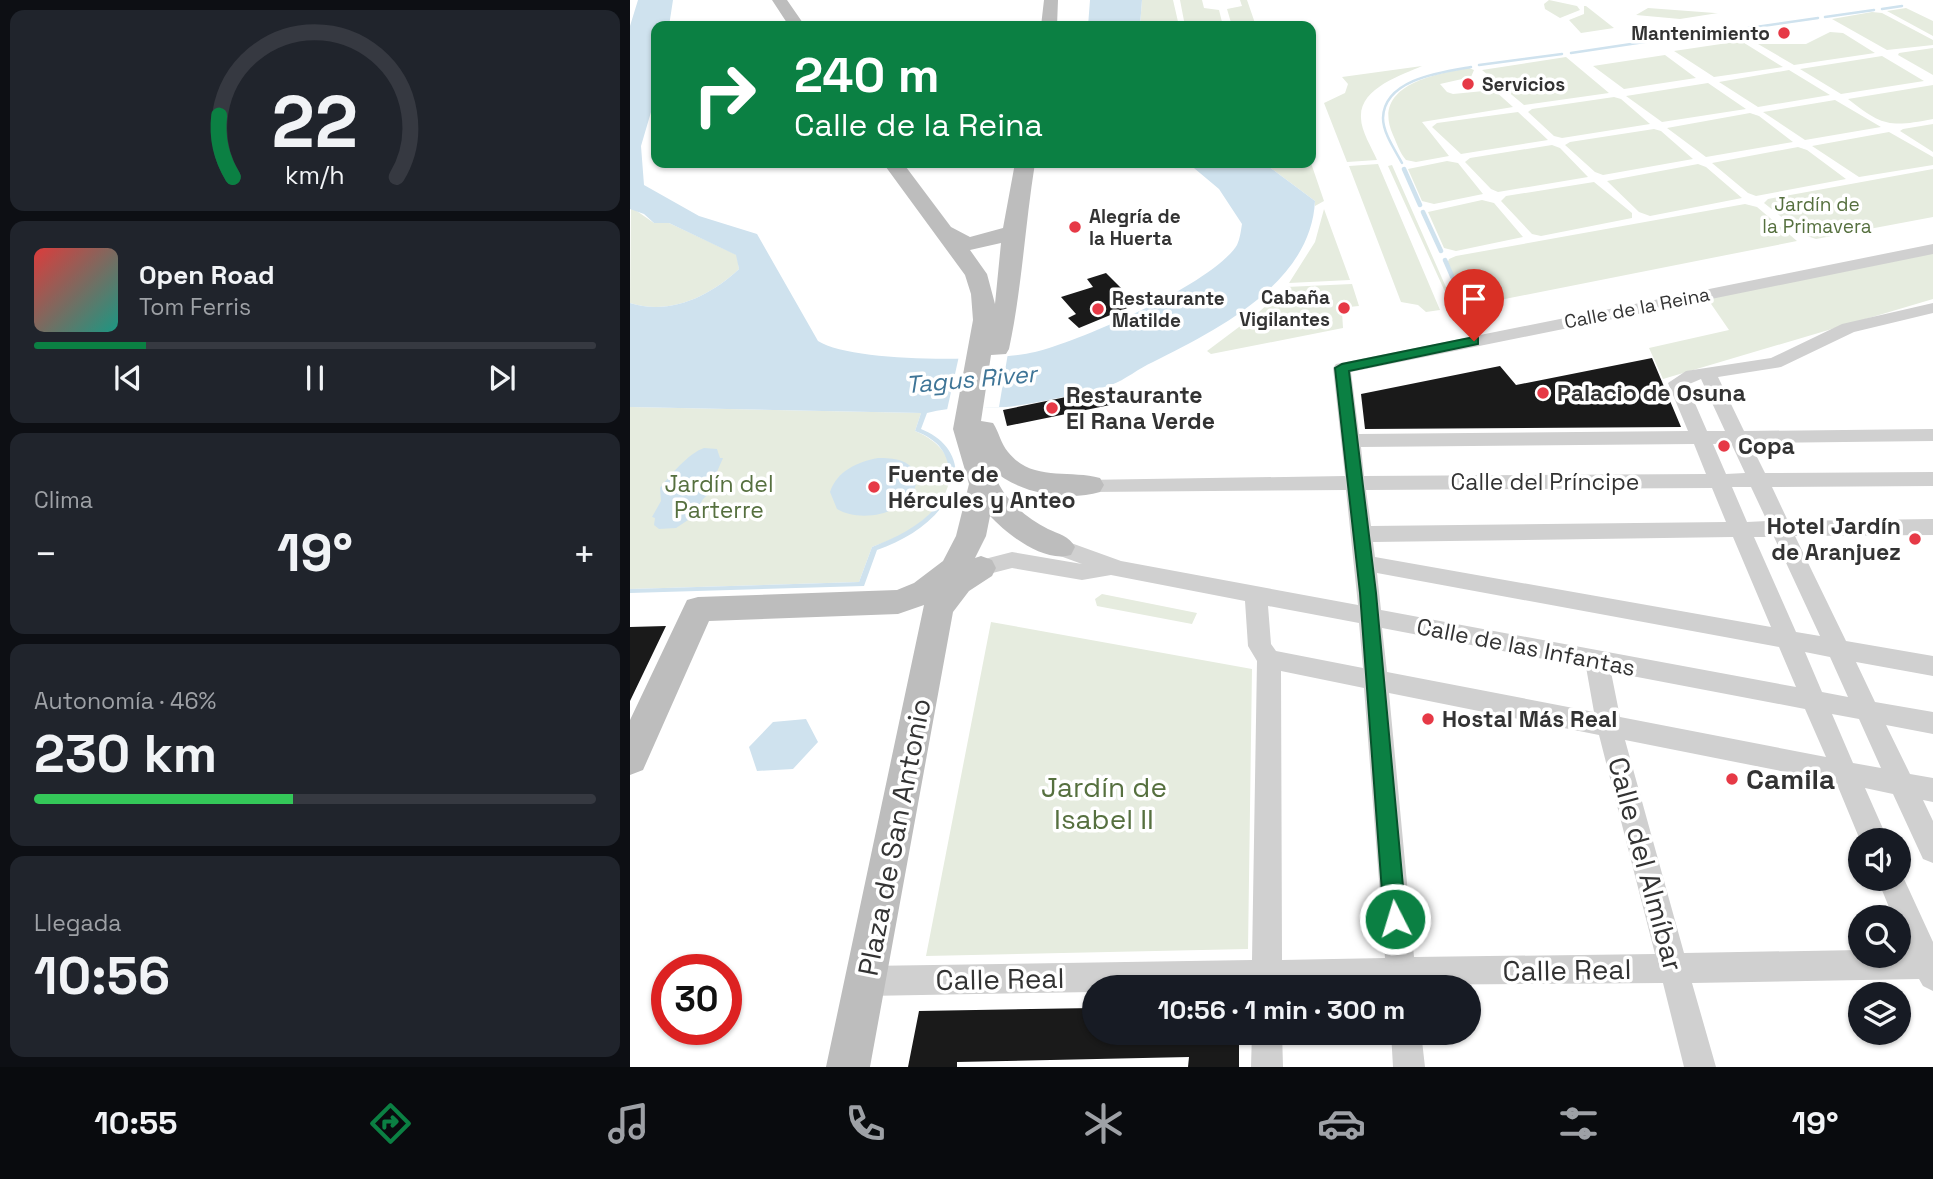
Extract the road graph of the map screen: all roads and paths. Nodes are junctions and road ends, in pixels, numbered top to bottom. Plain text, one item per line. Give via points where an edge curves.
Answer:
1 (779, 0) edge
2 (1051, 0) edge
3 (794, 21) edge
4 (1049, 21) edge
5 (897, 168) edge
6 (1024, 168) edge
7 (943, 231) junction
8 (1013, 232) junction
9 (1933, 249) edge
10 (1933, 308) edge
11 (994, 320) junction
12 (1707, 372) junction
13 (977, 409) junction
14 (1933, 435) edge
15 (1700, 437) junction
16 (1738, 437) junction
17 (1350, 441) junction
18 (1933, 479) edge
19 (1758, 480) junction
20 (1719, 481) junction
21 (1355, 484) junction
22 (1056, 485) junction
23 (1090, 485) joint
24 (984, 494) junction
25 (1933, 527) edge
26 (1740, 529) junction
27 (1780, 529) junction
28 (1361, 534) junction
29 (1060, 547) joint
30 (1364, 563) junction
31 (981, 568) joint
32 (1114, 568) junction
33 (933, 595) junction
34 (1256, 595) junction
35 (1370, 617) junction
36 (1788, 640) junction
37 (1837, 649) junction
38 (1269, 659) junction
39 (1597, 661) junction
40 (1933, 666) edge
41 (1374, 680) junction
42 (1814, 701) junction
43 (1865, 710) junction
44 (1933, 723) edge
45 (1609, 726) junction
46 (630, 759) edge
47 (1845, 773) junction
48 (1902, 783) junction
49 (1933, 790) edge
50 (1869, 828) edge
51 (1933, 850) edge
52 (1897, 891) edge
53 (1674, 968) junction
54 (1931, 968) edge
55 (1267, 975) edge
56 (1401, 975) edge
57 (1481, 976) edge
58 (866, 981) junction
59 (1082, 981) edge
60 (1267, 1045) edge
61 (1407, 1045) edge
62 (848, 1067) edge
63 (1267, 1067) edge
64 (1409, 1067) edge
65 (1700, 1067) edge

1 - 3 main road
2 - 4 main road
5 - 7 main road
6 - 8 main road
7 - 8 main road via 968,244
7 - 11 main road via 976,274
8 - 11 main road via 1007,291
9 - 17 street, Calle de la Reina via 1342,368
10 - 12 street via 1848,328 1775,363
11 - 13 main road
12 - 15 street via 1677,383
12 - 16 street
13 - 22 main road via 998,463 1023,477
13 - 24 main road via 967,436
14 - 16 street, Calle del Príncipe
15 - 16 street, Calle del Príncipe
15 - 17 street, Calle del Príncipe
15 - 20 street
16 - 19 street
17 - 21 street
18 - 19 street, Calle del Príncipe
19 - 20 street, Calle del Príncipe
19 - 27 street
20 - 21 street, Calle del Príncipe
20 - 26 street
21 - 23 street, Calle del Príncipe
21 - 28 street
22 - 23 main road
22 - 24 main road
24 - 29 main road via 1024,529
24 - 33 main road via 960,561
25 - 27 street
26 - 27 street
26 - 28 street
26 - 36 street
27 - 37 street
28 - 30 street
29 - 32 street
30 - 35 street
30 - 36 street
31 - 32 street via 1013,561 1082,572
31 - 33 main road
32 - 34 street, Calle de las Infantas
33 - 46 main road via 698,609
33 - 58 main road, Plaza de San Antonio
34 - 35 street, Calle de las Infantas
34 - 38 street via 1260,646
35 - 39 street, Calle de las Infantas
35 - 41 street
36 - 37 street
36 - 42 street
37 - 40 street
37 - 43 street
38 - 41 street
38 - 55 street
39 - 42 street, Calle de las Infantas
39 - 45 street, Calle del Almíbar
41 - 45 street
41 - 56 street
42 - 43 street, Calle de las Infantas
42 - 47 street
43 - 44 street, Calle de las Infantas
43 - 48 street
45 - 47 street
45 - 53 street, Calle del Almíbar
47 - 48 street
47 - 50 street
48 - 49 street
48 - 51 street
52 - 54 street
53 - 54 street, Calle Real
53 - 57 street, Calle Real
53 - 65 street, Calle del Almíbar
58 - 59 street, Calle Real
58 - 62 main road, Plaza de San Antonio
60 - 63 street
61 - 64 street

